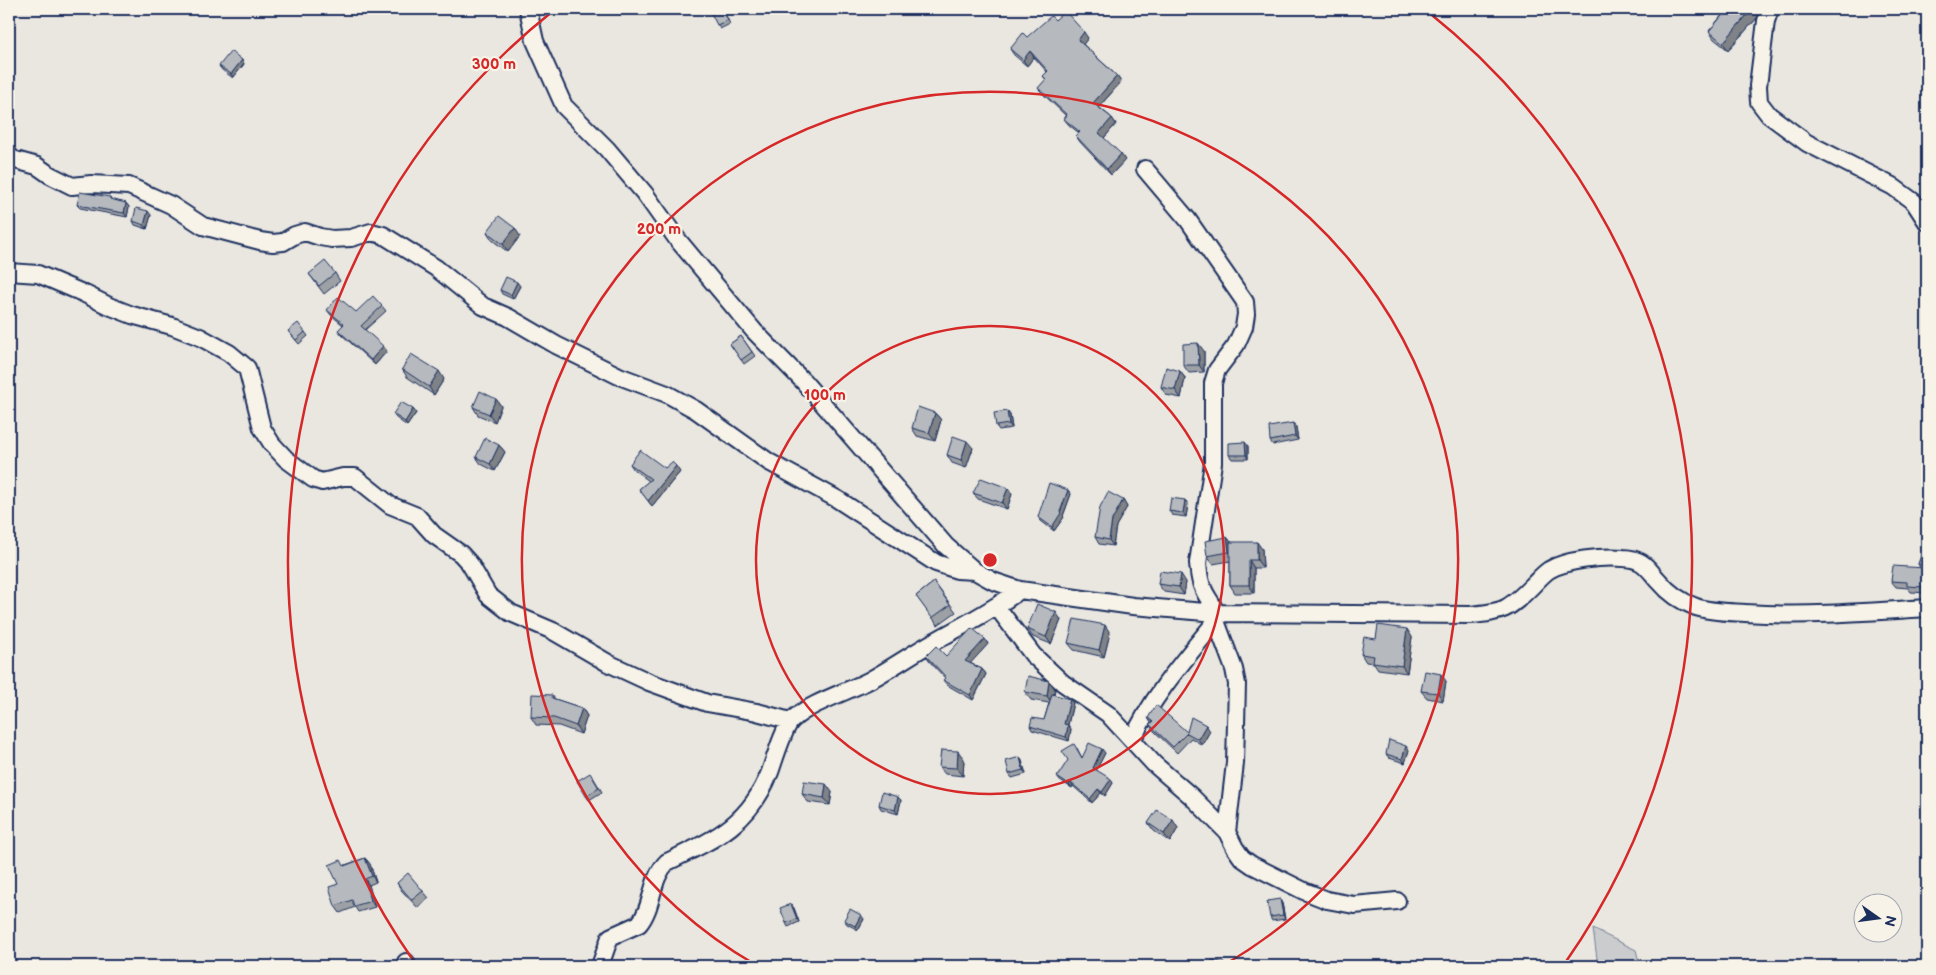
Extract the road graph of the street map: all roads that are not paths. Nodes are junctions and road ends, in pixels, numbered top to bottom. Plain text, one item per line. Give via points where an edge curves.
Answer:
1 (528, 9) edge
2 (1770, 9) edge
3 (9, 155) edge
4 (1145, 169) dead end
5 (1927, 222) edge
6 (9, 272) edge
7 (975, 571) junction
8 (1020, 590) junction
9 (997, 607) junction
10 (1927, 608) edge
11 (1216, 617) junction
12 (790, 721) junction
13 (1133, 739) junction
14 (1227, 832) junction
15 (1397, 901) dead end
16 (600, 966) edge

1 - 7 street via 535,41 564,106 607,149 754,331 804,382 946,546
2 - 5 street via 1758,86 1759,102 1769,115 1807,143 1892,186 1914,202
3 - 7 street via 72,186 130,186 171,205 203,226 260,241 283,242 305,232 332,239 371,232 383,235 436,268 483,306 619,376 667,394 768,462 837,499 936,563 957,570
4 - 11 street via 1188,220 1245,302 1244,327 1217,370 1212,391 1212,462 1198,563 1203,589
6 - 12 street via 38,274 132,315 200,336 229,353 245,365 262,428 286,459 322,482 355,477 390,505 417,516 434,535 461,554 488,594 510,613 649,682 707,702
7 - 8 street
8 - 9 street
8 - 11 street
9 - 12 street via 870,680
9 - 13 street via 1033,655 1063,683 1108,714
10 - 11 street via 1773,615 1717,611 1696,607 1677,597 1646,564 1622,558 1558,565 1546,572 1512,606 1492,613
11 - 13 street via 1158,696
11 - 14 street via 1237,684 1235,763
12 - 16 street via 764,786 752,803 723,834 662,867 642,920 610,937
13 - 14 street via 1154,764
14 - 15 street via 1242,858 1304,891 1354,905

